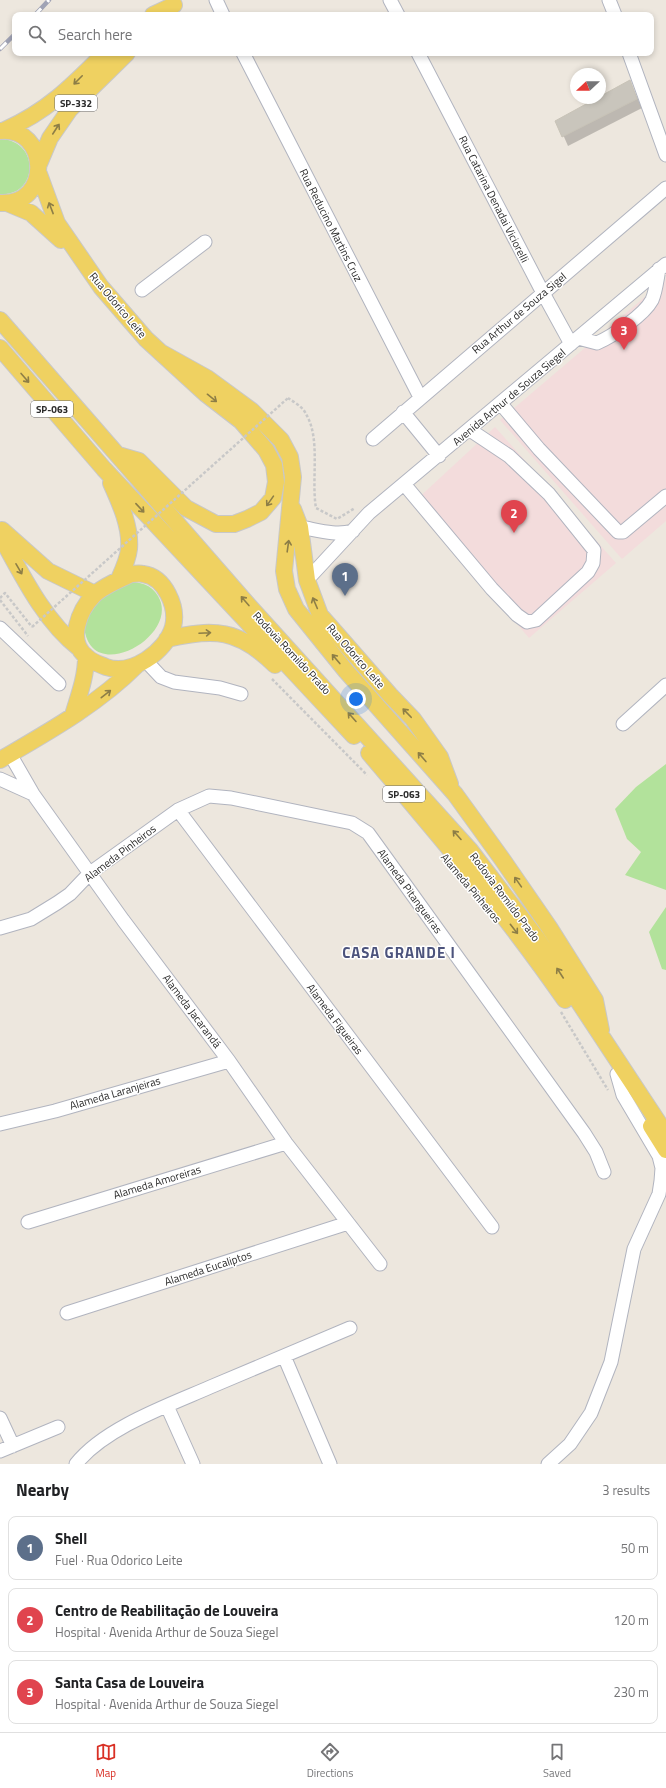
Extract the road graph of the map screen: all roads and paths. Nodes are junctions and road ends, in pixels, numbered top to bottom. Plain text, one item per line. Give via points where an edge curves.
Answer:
1 (216, 0) edge
2 (390, 0) edge
3 (609, 0) edge
4 (174, 7) edge
5 (161, 12) edge
6 (222, 12) edge
7 (396, 12) edge
8 (614, 12) edge
9 (103, 56) edge
10 (124, 56) edge
11 (245, 56) edge
12 (420, 56) edge
13 (629, 56) edge
14 (3, 131) edge
15 (666, 155) edge
16 (39, 169) junction
17 (666, 188) edge
18 (4, 203) edge
19 (205, 242) dead end
20 (77, 254) junction
21 (663, 267) edge
22 (142, 290) dead end
23 (543, 293) junction
24 (0, 320) edge
25 (574, 341) junction
26 (0, 348) edge
27 (162, 353) junction
28 (420, 397) junction
29 (501, 404) junction
30 (403, 412) junction
31 (470, 430) junction
32 (373, 439) dead end
33 (118, 455) junction
34 (438, 456) junction
35 (104, 469) junction
36 (404, 484) junction
37 (666, 496) edge
38 (291, 503) junction
39 (369, 513) junction
40 (300, 527) junction
41 (0, 528) edge
42 (353, 531) junction
43 (0, 535) edge
44 (119, 579) junction
45 (307, 580) junction
46 (95, 594) junction
47 (0, 599) edge
48 (0, 628) edge
49 (29, 637) dead end
50 (167, 639) junction
51 (82, 652) junction
52 (141, 663) junction
53 (271, 678) dead end
54 (59, 684) dead end
55 (666, 685) edge
56 (240, 694) dead end
57 (73, 715) junction
58 (623, 724) dead end
59 (366, 749) junction
60 (5, 757) edge
61 (369, 776) dead end
62 (0, 779) edge
63 (33, 794) junction
64 (455, 794) junction
65 (178, 810) junction
66 (90, 872) junction
67 (0, 928) edge
68 (558, 1007) dead end
69 (602, 1037) junction
70 (229, 1061) junction
71 (617, 1074) junction
72 (610, 1093) dead end
73 (661, 1118) edge
74 (0, 1124) edge
75 (666, 1134) edge
76 (286, 1143) junction
77 (666, 1150) edge
78 (604, 1172) dead end
79 (662, 1194) edge
80 (28, 1222) dead end
81 (348, 1224) junction
82 (492, 1227) dead end
83 (380, 1264) dead end
84 (67, 1313) dead end
85 (350, 1328) dead end
86 (284, 1356) junction
87 (167, 1406) junction
88 (0, 1418) edge
89 (58, 1427) dead end
90 (13, 1446) junction
91 (0, 1451) edge
92 (76, 1464) edge
93 (193, 1464) edge
94 (330, 1464) edge
95 (548, 1464) edge

1 - 6 street
2 - 7 street
3 - 8 street
4 - 5 main road
9 -> 14 main road, SP-332 via 44,110
16 -> 10 main road, SP-332 via 50,138 70,108
11 - 28 street, Rua Reducino Martins Cruz
12 - 23 street, Rua Catarina Denadai Viciorelli
13 - 15 street
14 - 16 main road, SP-332 via 18,134 28,141 36,152
16 - 18 main road, SP-332 via 35,185 28,194 18,200
20 -> 16 main road, Rua Odorico Leite via 57,223
17 - 23 street, Rua Arthur de Souza Sigel
18 - 20 main road, Rua Odorico Leite via 31,213
19 - 22 street
20 - 27 main road, Rua Odorico Leite via 135,327
21 - 25 street, Avenida Arthur de Souza Siegel
21 - 25 street via 653,298 640,314 597,343
23 - 25 street, Rua Catarina Denadai Viciorelli
23 - 28 street, Rua Arthur de Souza Sigel
24 - 33 main road, Rodovia Romildo Prado / SP-063
25 - 29 street, Avenida Arthur de Souza Siegel
26 -> 35 main road, Rodovia Romildo Prado / SP-063
27 -> 33 main road via 206,394 241,421 266,450 274,465 276,476 273,498 260,512 247,519 234,524 216,524 186,508 139,461
27 - 38 main road via 252,410 277,435 290,457 293,477
28 - 30 street, Rua Arthur de Souza Sigel
29 - 31 street, Avenida Arthur de Souza Siegel
29 - 37 street via 539,449 618,532 624,532
30 - 32 street, Rua Arthur de Souza Sigel
30 - 34 street
31 - 34 street, Avenida Arthur de Souza Siegel
31 - 36 street via 509,456 549,494 594,550 593,563 588,572 536,620 527,622 516,615
69 -> 33 main road, Rodovia Romildo Prado / SP-063 via 536,936 470,850 249,606
34 - 36 street, Avenida Arthur de Souza Siegel
35 - 44 main road via 127,527 129,550
35 -> 59 main road, Rodovia Romildo Prado / SP-063
36 - 39 street, Avenida Arthur de Souza Siegel
38 - 40 main road, Rua Odorico Leite
64 -> 38 main road via 346,671 296,609 287,589 284,572
39 - 42 street, Avenida Arthur de Souza Siegel
39 - 47 path, bridge via 357,506 337,519 316,508 313,432 306,413 288,398 32,627 5,592
40 - 42 street via 333,533
40 - 45 main road, Rua Odorico Leite
41 - 46 main road via 48,571
42 - 45 street, Avenida Arthur de Souza Siegel
43 -> 51 main road via 28,584 58,627
44 - 46 main road
44 - 50 main road via 131,574 144,574 165,588 174,614 173,627
64 -> 45 main road, Rua Odorico Leite via 440,757 413,719 320,614
46 - 51 main road via 84,606 77,623 76,636
47 - 49 path
48 - 54 street
50 - 52 main road
50 -> 59 main road via 210,632 247,642 264,654
51 - 52 main road via 110,668 124,668
51 - 57 main road via 86,669
52 - 56 street via 161,677 174,682 220,688
57 -> 52 main road via 99,699
53 - 61 path
55 - 58 street
57 - 60 main road
59 -> 71 main road, Rodovia Romildo Prado / SP-063 via 458,858 527,946
60 - 63 street, Alameda Jacarandá
62 - 63 street
63 - 66 street, Alameda Jacarandá
69 -> 64 main road via 595,1000 581,976
65 - 66 street, Alameda Pinheiros
65 - 78 street, Alameda Pitangueiras via 209,796 230,798 352,823 368,833 584,1133 596,1152
65 - 82 street, Alameda Figueiras
66 - 67 street, Alameda Pinheiros via 70,894 57,903 31,919
66 - 70 street, Alameda Jacarandá
68 - 72 path
69 - 73 main road, Rodovia Romildo Prado / SP-063
70 - 74 street, Alameda Laranjeiras via 55,1111
70 - 76 street, Alameda Jacarandá
71 - 77 main road, Rodovia Romildo Prado / SP-063
71 - 79 street via 623,1095 660,1160
73 - 75 main road, Rodovia Romildo Prado / SP-063
76 - 80 street, Alameda Amoreiras
76 - 81 street, Alameda Jacarandá
79 - 95 street via 634,1249 611,1362 591,1413 570,1444
81 - 83 street, Alameda Jacarandá
81 - 84 street, Alameda Eucaliptos
85 - 86 street
86 - 87 street
86 - 94 street
87 - 92 street via 110,1434 92,1446
87 - 93 street
88 - 90 street
89 - 90 street
90 - 91 street

